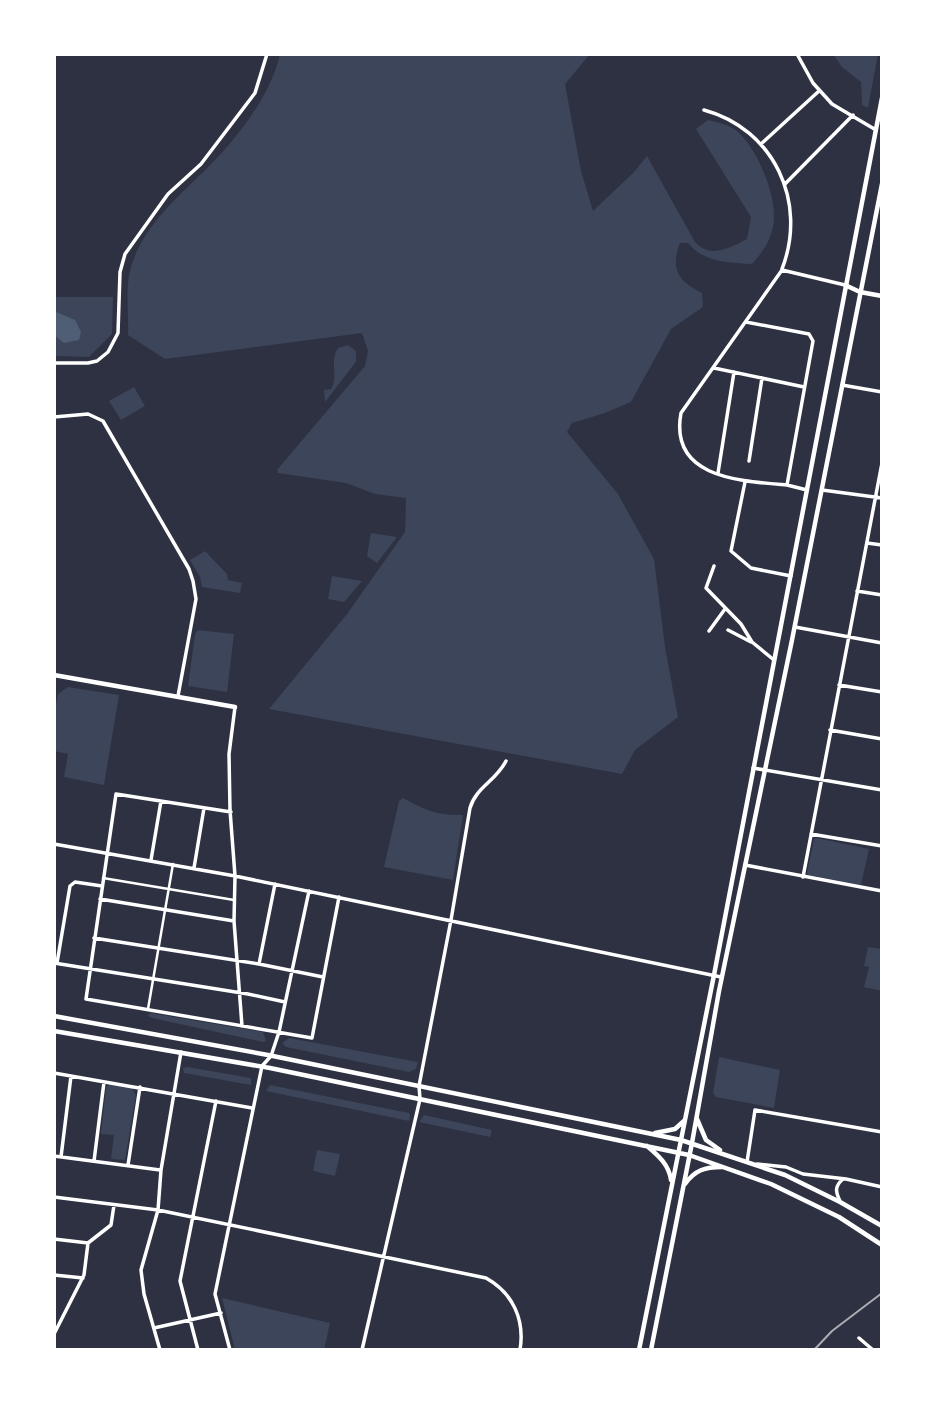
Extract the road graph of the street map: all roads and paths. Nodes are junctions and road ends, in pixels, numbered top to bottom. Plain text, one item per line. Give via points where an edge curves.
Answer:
1 (267, 54) edge
2 (796, 54) edge
3 (819, 91) junction
4 (882, 98) edge
5 (704, 110) dead end
6 (853, 115) junction
7 (876, 130) junction
8 (761, 144) junction
9 (785, 184) junction
10 (882, 184) edge
11 (782, 270) junction
12 (845, 285) junction
13 (860, 292) junction
14 (882, 296) edge
15 (746, 322) junction
16 (54, 363) edge
17 (714, 368) junction
18 (734, 372) junction
19 (762, 378) junction
20 (842, 385) junction
21 (805, 387) junction
22 (882, 392) edge
23 (54, 417) edge
24 (749, 461) dead end
25 (882, 464) edge
26 (718, 473) junction
27 (745, 482) junction
28 (787, 485) junction
29 (807, 490) junction
30 (822, 490) junction
31 (875, 498) junction
32 (882, 498) edge
33 (867, 543) junction
34 (882, 545) edge
35 (714, 566) dead end
36 (791, 576) junction
37 (857, 591) junction
38 (882, 595) edge
39 (725, 609) junction
40 (795, 626) junction
41 (727, 630) dead end
42 (709, 631) dead end
43 (848, 637) junction
44 (752, 642) junction
45 (882, 643) edge
46 (775, 660) junction
47 (54, 677) edge
48 (839, 685) junction
49 (882, 692) edge
50 (178, 696) junction
51 (235, 708) junction
52 (830, 730) junction
53 (882, 739) edge
54 (506, 761) dead end
55 (753, 768) junction
56 (765, 771) junction
57 (822, 779) junction
58 (882, 790) edge
59 (161, 801) junction
60 (204, 808) junction
61 (231, 812) junction
62 (811, 834) junction
63 (54, 844) edge
64 (882, 846) edge
65 (107, 853) junction
66 (151, 860) junction
67 (173, 864) junction
68 (744, 865) junction
69 (194, 868) junction
70 (235, 876) junction
71 (803, 877) junction
72 (103, 878) junction
73 (275, 884) junction
74 (102, 886) junction
75 (169, 889) junction
76 (309, 891) junction
77 (882, 891) edge
78 (339, 897) junction
79 (100, 899) junction
80 (235, 900) junction
81 (165, 911) junction
82 (451, 920) junction
83 (234, 921) junction
84 (94, 938) junction
85 (158, 948) junction
86 (238, 962) junction
87 (55, 963) edge
88 (259, 964) junction
89 (89, 969) junction
90 (292, 971) junction
91 (714, 975) junction
92 (323, 977) junction
93 (722, 977) junction
94 (153, 979) junction
95 (240, 994) junction
96 (285, 1002) junction
97 (148, 1009) junction
98 (54, 1016) edge
99 (242, 1026) junction
100 (54, 1031) edge
101 (279, 1032) junction
102 (181, 1052) junction
103 (269, 1058) junction
104 (262, 1066) junction
105 (54, 1073) edge
106 (71, 1076) junction
107 (104, 1082) junction
108 (418, 1086) junction
109 (140, 1087) junction
110 (174, 1093) junction
111 (419, 1099) junction
112 (216, 1101) junction
113 (253, 1108) junction
114 (697, 1118) junction
115 (685, 1119) junction
116 (882, 1132) edge
117 (647, 1133) junction
118 (681, 1140) junction
119 (692, 1143) junction
120 (646, 1145) junction
121 (678, 1152) junction
122 (689, 1155) junction
123 (54, 1156) edge
124 (61, 1157) junction
125 (733, 1157) junction
126 (93, 1161) junction
127 (747, 1162) junction
128 (754, 1164) junction
129 (128, 1165) junction
130 (726, 1167) junction
131 (160, 1170) junction
132 (843, 1179) junction
133 (672, 1185) junction
134 (682, 1187) junction
135 (882, 1187) edge
136 (54, 1197) edge
137 (840, 1202) junction
138 (114, 1205) junction
139 (158, 1210) junction
140 (193, 1218) junction
141 (229, 1225) junction
142 (882, 1226) edge
143 (54, 1239) edge
144 (88, 1243) junction
145 (882, 1245) edge
146 (383, 1256) junction
147 (54, 1275) edge
148 (83, 1278) junction
149 (221, 1313) junction
150 (54, 1314) edge
151 (64, 1315) junction
152 (190, 1320) junction
153 (155, 1328) junction
154 (54, 1334) edge
155 (859, 1338) dead end
156 (652, 1348) edge
157 (160, 1350) edge
158 (198, 1350) edge
159 (230, 1350) edge
160 (362, 1350) edge
161 (520, 1350) edge
162 (638, 1350) edge
163 (873, 1350) edge

1 - 16 street via 255,93 201,164 168,194 125,254 118,333 108,352 88,363
2 - 3 street
3 - 6 street
3 - 8 street
4 - 7 main road
5 - 8 street via 720,115
6 - 7 street
6 - 9 street
7 - 12 main road
8 - 9 street
9 - 11 street via 791,232
10 - 13 main road
11 - 12 street
11 - 15 street
12 - 13 main road
12 - 29 main road
13 - 14 main road
13 - 20 main road
15 - 17 street
15 - 21 street via 809,334 813,341
17 - 18 street
17 - 26 street via 681,412 678,428 685,452
18 - 19 street
18 - 26 street
19 - 21 street
19 - 24 street
20 - 22 street
20 - 30 main road
21 - 28 street
23 - 50 street via 88,414 103,422 189,569 196,599
25 - 31 street
26 - 27 street
27 - 28 street
27 - 36 street via 731,551 751,568
28 - 29 street
29 - 36 main road
30 - 31 street
30 - 40 main road
31 - 32 street
31 - 33 street
33 - 34 street
33 - 37 street
35 - 39 street via 706,588
36 - 46 main road
37 - 38 street
37 - 43 street
39 - 42 street
39 - 44 street
40 - 43 street
40 - 56 main road
41 - 44 street
43 - 45 street
43 - 48 street
44 - 46 street
46 - 55 main road
47 - 50 main road
47 - 51 main road
48 - 49 street
48 - 52 street
50 - 51 main road
51 - 61 street via 229,754
52 - 53 street
52 - 57 street
54 - 82 street via 499,774 473,797
55 - 56 street
55 - 91 main road
56 - 57 street
56 - 68 main road
57 - 58 street
57 - 62 street
59 - 60 street
59 - 65 street via 116,794
59 - 66 street
60 - 61 street
60 - 69 street
61 - 70 street
62 - 64 street
62 - 71 street
63 - 65 street
65 - 66 street
65 - 72 street
66 - 67 street
67 - 69 street
67 - 75 street
68 - 71 street
68 - 93 main road
69 - 70 street
70 - 73 street
70 - 80 street
71 - 77 street
72 - 74 street
72 - 75 street
73 - 76 street
73 - 88 street
74 - 79 street
74 - 87 street via 75,882 70,886
75 - 80 street
75 - 81 street
76 - 78 street
76 - 90 street
78 - 82 street
78 - 92 street
79 - 81 street
79 - 84 street
80 - 83 street
81 - 83 street
81 - 85 street
82 - 91 street
82 - 108 street
83 - 86 street
84 - 85 street
84 - 89 street
85 - 86 street
85 - 94 street
86 - 88 street
86 - 95 street
87 - 89 street
88 - 90 street
89 - 94 street
89 - 97 street via 86,999
90 - 92 street
90 - 96 street
91 - 93 street
91 - 115 main road
92 - 101 street via 312,1038
93 - 114 main road
94 - 95 street
94 - 97 street
95 - 96 street
95 - 99 street
96 - 101 street
97 - 99 street
98 - 103 main road
99 - 101 street
100 - 102 main road
101 - 103 street
102 - 104 main road
102 - 110 street
103 - 104 street
103 - 108 main road
104 - 111 main road
104 - 113 street
105 - 106 street
106 - 107 street
106 - 124 street
107 - 109 street
107 - 126 street
108 - 111 street
108 - 117 main road
109 - 110 street
109 - 129 street
110 - 112 street
110 - 131 street
111 - 120 main road
111 - 146 street
112 - 113 street
112 - 140 street
113 - 141 street
114 - 119 main road
114 - 125 main road via 706,1140
115 - 117 main road via 675,1129
115 - 118 main road
116 - 127 street via 755,1110
117 - 118 main road
118 - 119 main road
118 - 121 main road
119 - 122 main road
119 - 125 main road
120 - 121 main road
120 - 133 main road via 659,1155
121 - 122 main road
121 - 133 main road
122 - 130 main road
122 - 134 main road
123 - 124 street
124 - 126 street
125 - 127 main road
126 - 129 street
127 - 128 main road
128 - 132 street
128 - 137 main road
129 - 131 street
130 - 134 main road via 701,1169
130 - 145 main road via 824,1210
131 - 139 street
132 - 135 street
132 - 137 street via 836,1190
133 - 162 main road
134 - 156 main road
136 - 138 street
137 - 142 main road
138 - 139 street
138 - 144 street via 111,1225
139 - 140 street
139 - 153 street via 141,1279
140 - 141 street
140 - 152 street via 180,1281
141 - 146 street
141 - 149 street via 215,1293
143 - 144 street
144 - 148 street
146 - 160 street
146 - 161 street via 495,1283 516,1310
147 - 148 street
148 - 151 street
149 - 152 street
149 - 159 street
150 - 151 street
151 - 154 street
152 - 153 street
152 - 158 street
153 - 157 street
155 - 163 street

